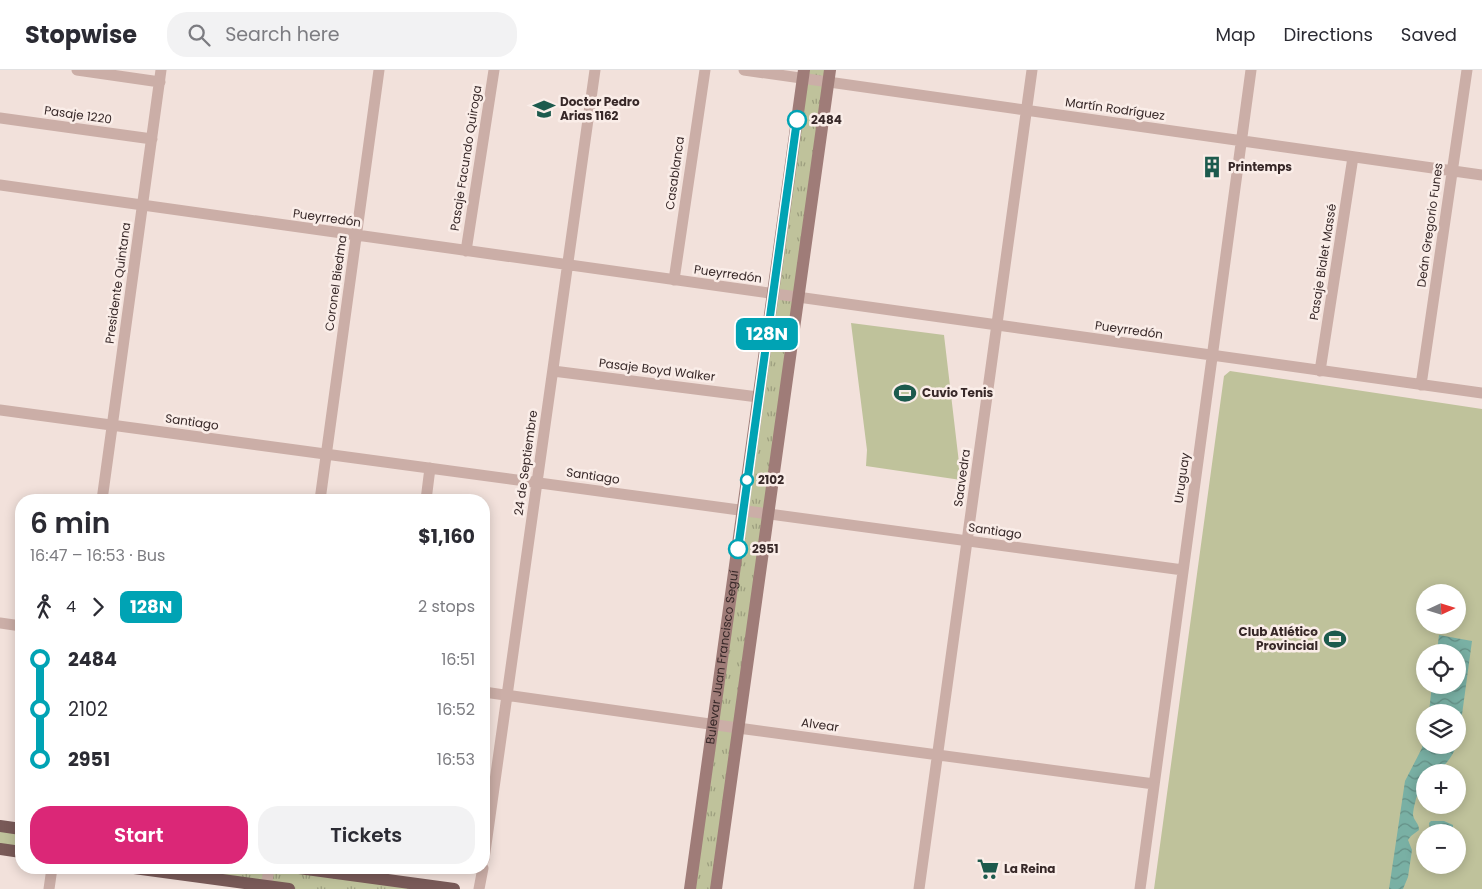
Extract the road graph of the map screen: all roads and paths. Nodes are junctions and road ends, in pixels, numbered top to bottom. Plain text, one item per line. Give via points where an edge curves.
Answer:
1 (77, 70) edge
2 (379, 70) edge
3 (494, 70) edge
4 (595, 70) edge
5 (704, 70) edge
6 (744, 70) edge
7 (1032, 70) edge
8 (1251, 70) edge
9 (1467, 70) edge
10 (803, 74) edge
11 (160, 76) edge
12 (829, 76) edge
13 (1026, 110) junction
14 (0, 118) edge
15 (152, 139) junction
16 (1241, 141) junction
17 (1353, 157) junction
18 (1452, 171) junction
19 (1482, 175) edge
20 (0, 186) edge
21 (143, 206) junction
22 (356, 236) junction
23 (466, 251) junction
24 (568, 265) junction
25 (674, 280) junction
26 (772, 294) junction
27 (798, 298) junction
28 (997, 326) junction
29 (1212, 356) junction
30 (553, 371) junction
31 (1320, 371) junction
32 (1420, 385) junction
33 (1482, 393) edge
34 (758, 397) junction
35 (0, 410) edge
36 (113, 425) junction
37 (326, 454) junction
38 (430, 468) junction
39 (538, 483) junction
40 (103, 494) edge
41 (321, 494) edge
42 (427, 494) edge
43 (743, 510) junction
44 (768, 514) junction
45 (967, 541) junction
46 (1183, 570) junction
47 (0, 623) edge
48 (15, 625) edge
49 (490, 693) edge
50 (507, 695) junction
51 (714, 724) junction
52 (738, 728) junction
53 (938, 755) junction
54 (1154, 784) junction
55 (490, 816) edge
56 (0, 826) edge
57 (15, 828) edge
58 (0, 849) edge
59 (15, 851) edge
60 (51, 874) edge
61 (176, 874) edge
62 (268, 874) edge
63 (378, 874) edge
64 (481, 874) edge
65 (266, 887) edge
66 (49, 889) edge
67 (289, 889) edge
68 (454, 889) edge
69 (480, 889) edge
70 (690, 889) edge
71 (716, 889) edge
72 (919, 889) edge
73 (1140, 889) edge

1 - 11 street
2 - 22 street, Coronel Biedma
3 - 23 street, Pasaje Facundo Quiroga
4 - 24 street, 24 de Septiembre
5 - 25 street, Casablanca
6 - 10 street, Martín Rodríguez
7 - 13 street, Saavedra
8 - 16 street, Uruguay
9 - 18 street, Deán Gregorio Funes
10 - 12 street, Martín Rodríguez
10 - 26 main road, Bulevar Juan Francisco Seguí
11 - 15 street, Presidente Quintana
12 - 13 street, Martín Rodríguez
12 - 27 main road, Bulevar Juan Francisco Seguí
13 - 16 street, Martín Rodríguez
13 - 28 street, Saavedra
14 - 15 street, Pasaje 1220
15 - 21 street, Presidente Quintana
16 - 17 street, Martín Rodríguez
16 - 29 street, Uruguay
17 - 18 street, Martín Rodríguez
17 - 31 street, Pasaje Bialet Massé
18 - 19 street, Martín Rodríguez
18 - 32 street, Deán Gregorio Funes
20 - 21 street, Pueyrredón
21 - 22 street, Pueyrredón
21 - 36 street, Presidente Quintana
22 - 23 street, Pueyrredón
22 - 37 street, Coronel Biedma
23 - 24 street, Pueyrredón
24 - 25 street, Pueyrredón
24 - 30 street, 24 de Septiembre
25 - 26 street, Pueyrredón
26 - 27 street, Pueyrredón
26 - 34 main road, Bulevar Juan Francisco Seguí
27 - 28 street, Pueyrredón
27 - 44 main road, Bulevar Juan Francisco Seguí
28 - 29 street, Pueyrredón
28 - 45 street, Saavedra
29 - 31 street, Pueyrredón
29 - 46 street, Uruguay
30 - 34 street, Pasaje Boyd Walker
30 - 39 street, 24 de Septiembre
31 - 32 street, Pueyrredón
32 - 33 street, Pueyrredón
34 - 43 main road, Bulevar Juan Francisco Seguí
35 - 36 street, Santiago
36 - 37 street, Santiago
36 - 40 street, Presidente Quintana
37 - 38 street, Santiago
37 - 41 street, Coronel Biedma
38 - 39 street, Santiago
38 - 42 street
39 - 43 street, Santiago
39 - 50 street, 24 de Septiembre
43 - 44 street, Santiago
43 - 51 main road, Bulevar Juan Francisco Seguí
44 - 45 street, Santiago
44 - 52 main road, Bulevar Juan Francisco Seguí
45 - 46 street, Santiago
45 - 53 street, Saavedra
46 - 54 street, Uruguay
47 - 48 street
49 - 50 street, Alvear
50 - 51 street, Alvear
50 - 55 street, 24 de Septiembre
51 - 52 street, Alvear
51 - 70 main road, Bulevar Juan Francisco Seguí
52 - 53 street, Alvear
52 - 71 main road, Bulevar Juan Francisco Seguí
53 - 54 street, Alvear
53 - 72 street, Saavedra
54 - 73 street, Uruguay
56 - 57 main road
58 - 59 main road
60 - 66 street
61 - 65 main road
62 - 65 street
63 - 68 main road
64 - 69 street
65 - 67 main road

